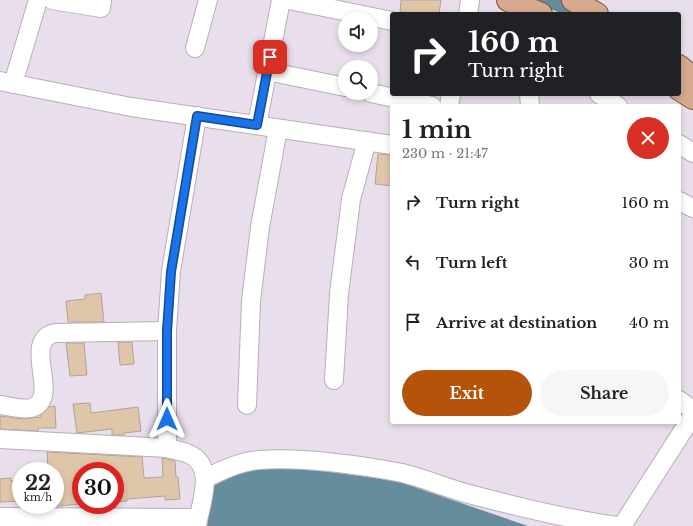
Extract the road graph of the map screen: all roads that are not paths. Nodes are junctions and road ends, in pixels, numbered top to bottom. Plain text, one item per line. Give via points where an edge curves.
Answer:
1 (38, 0) edge
2 (52, 0) edge
3 (102, 0) edge
4 (208, 0) edge
5 (281, 0) edge
6 (289, 0) edge
7 (470, 0) edge
8 (508, 0) edge
9 (573, 0) edge
10 (468, 12) edge
11 (536, 12) edge
12 (594, 12) edge
13 (390, 21) edge
14 (195, 48) dead end
15 (681, 68) edge
16 (267, 71) junction
17 (693, 78) edge
18 (7, 83) edge
19 (338, 86) edge
20 (681, 90) edge
21 (378, 94) edge
22 (602, 96) edge
23 (693, 98) edge
24 (423, 104) edge
25 (615, 104) edge
26 (197, 116) junction
27 (257, 125) junction
28 (278, 129) junction
29 (367, 141) junction
30 (390, 145) edge
31 (681, 145) edge
32 (693, 153) edge
33 (681, 202) edge
34 (693, 208) edge
35 (167, 331) junction
36 (334, 380) dead end
37 (681, 401) edge
38 (0, 405) edge
39 (248, 405) dead end
40 (693, 410) edge
41 (693, 415) edge
42 (0, 439) edge
43 (167, 448) junction
44 (206, 478) junction
45 (0, 517) edge
46 (197, 522) edge
47 (617, 526) edge
48 (622, 526) edge

1 - 18 street
2 - 3 street via 101,8
4 - 14 street
5 - 16 street
6 - 13 street
7 - 10 street
8 - 11 main road
9 - 12 main road
15 - 17 main road
16 - 19 street
16 - 27 street
18 - 26 street via 131,107
20 - 23 main road
21 - 24 street
22 - 25 street
26 - 27 street
26 - 35 street via 171,272
27 - 28 street
28 - 29 street
28 - 39 street via 260,227 252,301
29 - 30 street
29 - 36 street via 350,207 339,294
31 - 32 street
33 - 34 street
35 - 38 street via 47,335 42,340 40,349 43,389 39,404 25,408
35 - 43 street
37 - 40 street
41 - 48 street
42 - 43 street
43 - 44 street via 190,454 202,466
44 - 46 street
44 - 47 street via 235,465 259,460 323,462 402,474 524,508 570,519
45 - 46 street

